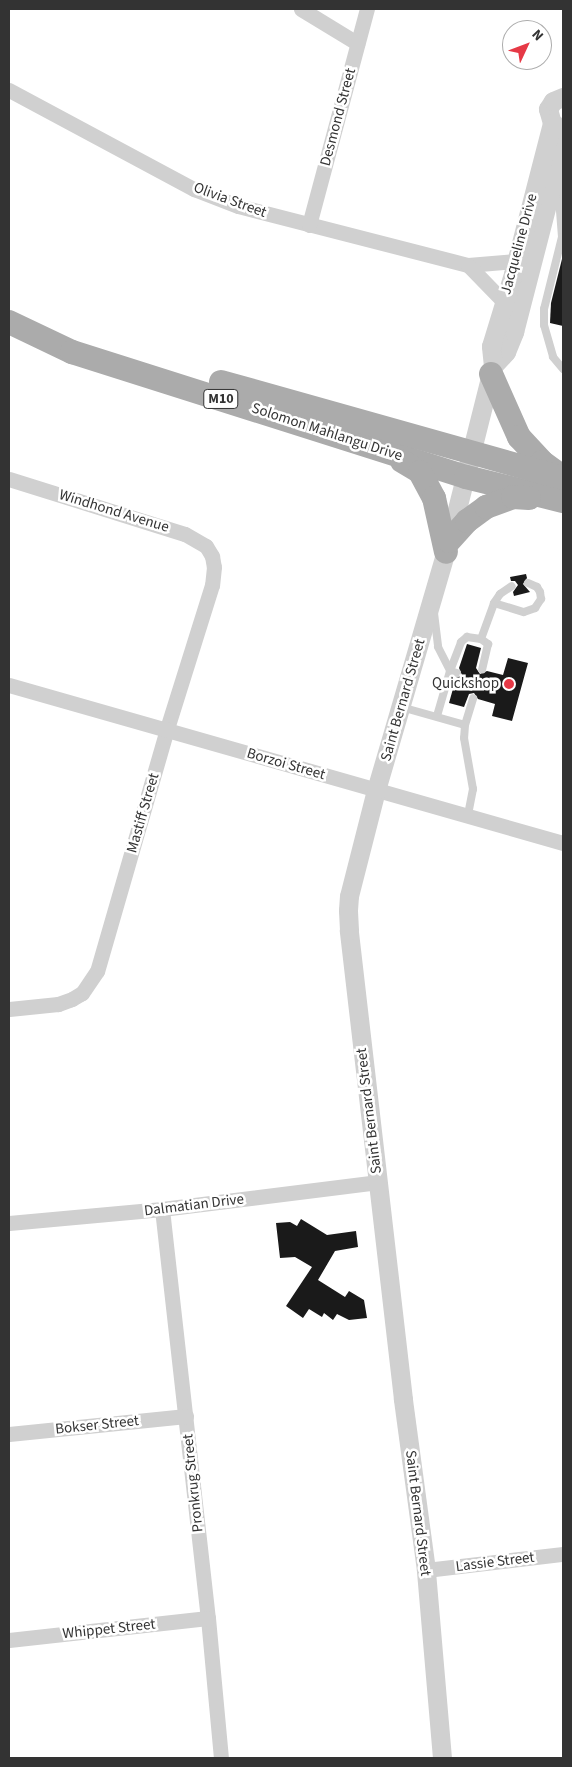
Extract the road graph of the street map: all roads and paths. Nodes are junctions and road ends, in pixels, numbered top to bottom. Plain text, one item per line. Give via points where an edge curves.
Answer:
1 (300, 9) edge
2 (367, 9) edge
3 (357, 43) junction
4 (9, 90) edge
5 (561, 93) edge
6 (558, 126) edge
7 (563, 143) edge
8 (556, 168) junction
9 (309, 225) junction
10 (516, 261) junction
11 (468, 265) junction
12 (504, 302) junction
13 (9, 321) edge
14 (563, 369) edge
15 (492, 370) junction
16 (374, 447) junction
17 (471, 452) junction
18 (466, 477) junction
19 (563, 477) edge
20 (9, 479) edge
21 (558, 500) edge
22 (447, 547) junction
23 (212, 556) joint
24 (528, 583) dead end
25 (512, 586) dead end
26 (432, 600) junction
27 (494, 603) junction
28 (481, 639) junction
29 (482, 670) dead end
30 (454, 672) junction
31 (9, 685) edge
32 (473, 698) dead end
33 (401, 706) junction
34 (437, 716) junction
35 (465, 725) junction
36 (166, 729) junction
37 (376, 790) junction
38 (468, 815) junction
39 (563, 844) edge
40 (9, 1009) edge
41 (378, 1182) junction
42 (162, 1209) junction
43 (9, 1223) edge
44 (186, 1416) junction
45 (9, 1434) edge
46 (563, 1554) edge
47 (426, 1570) junction
48 (208, 1618) junction
49 (9, 1640) edge
50 (222, 1758) edge
51 (442, 1758) edge

1 - 3 street
2 - 3 street, Desmond Street
3 - 9 street, Desmond Street
4 - 9 street, Olivia Street via 211,197
5 - 6 street, Jacqueline Drive via 548,109
6 - 10 street, Jacqueline Drive
7 - 8 street, Jacqueline Drive
8 - 14 lane via 562,237 544,309 544,325 553,356
8 - 15 street, Jacqueline Drive via 514,332 506,352
9 - 11 street, Olivia Street
10 - 11 street, Olivia Street
10 - 12 street, Jacqueline Drive
11 - 12 street
12 - 15 street, Jacqueline Drive via 491,346
13 - 16 main road, Solomon Mahlangu Drive / M10 via 72,352
13 - 17 main road, Solomon Mahlangu Drive / M10
15 - 17 street, Jacqueline Drive
15 - 19 main road via 519,437 542,462
16 - 18 main road, Solomon Mahlangu Drive / M10
16 - 22 main road via 420,472 436,504
17 - 18 street, Jacqueline Drive
17 - 19 main road, Solomon Mahlangu Drive / M10
18 - 21 main road, Solomon Mahlangu Drive
18 - 22 street, Saint Bernard Street
20 - 23 street, Windhond Avenue via 185,534 206,546
21 - 22 main road via 513,497 495,503 468,521
22 - 26 street, Saint Bernard Street
23 - 36 street, Mastiff Street via 212,585
24 - 27 lane via 537,586 541,599 536,608 524,612
25 - 27 lane
26 - 30 lane via 438,647
26 - 33 street, Saint Bernard Street
27 - 28 lane
28 - 29 lane via 488,648
28 - 30 lane via 471,636 463,639
30 - 34 lane
31 - 36 street, Borzoi Street
32 - 35 lane
33 - 34 lane
33 - 37 street, Saint Bernard Street
34 - 35 lane
35 - 38 lane via 464,738 473,789
36 - 37 street, Borzoi Street
36 - 40 street, Mastiff Street via 105,947 92,981 82,993 58,1004
37 - 38 street, Borzoi Street
37 - 41 street, Saint Bernard Street via 348,910
38 - 39 street, Borzoi Street
41 - 42 street, Dalmatian Drive
41 - 47 street, Saint Bernard Street
42 - 43 street, Dalmatian Drive
42 - 44 street, Pronkrug Street
44 - 45 street, Bokser Street
44 - 48 street, Pronkrug Street
46 - 47 street, Lassie Street
47 - 51 street, Saint Bernard Street
48 - 49 street, Whippet Street
48 - 50 street, Pronkrug Street

